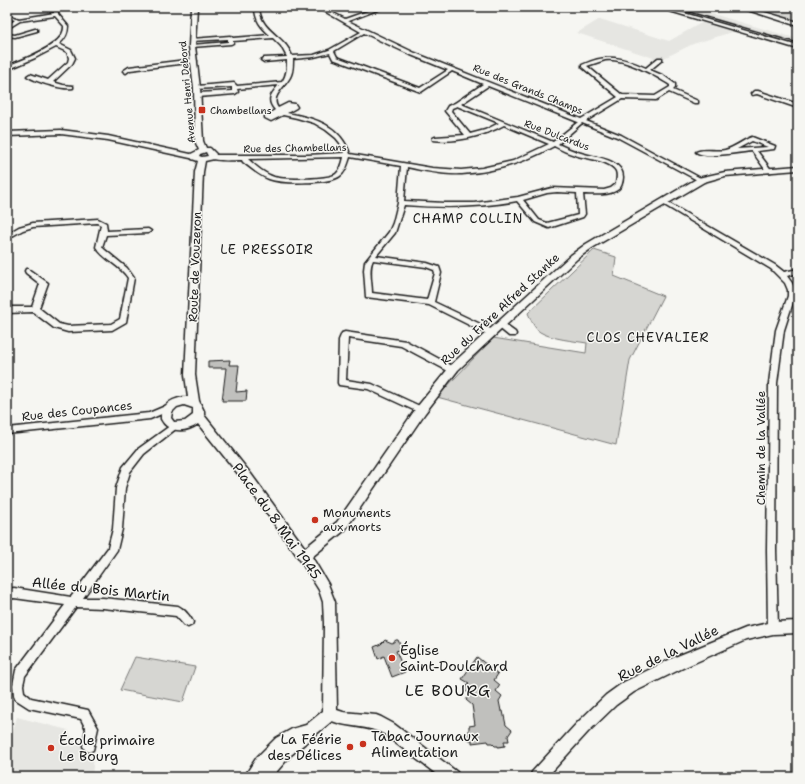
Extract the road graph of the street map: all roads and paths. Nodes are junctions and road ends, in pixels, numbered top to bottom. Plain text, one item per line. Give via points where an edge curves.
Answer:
1 (56, 7) edge
2 (194, 7) edge
3 (256, 7) edge
4 (319, 7) edge
5 (383, 7) edge
6 (658, 7) edge
7 (741, 7) edge
8 (56, 14) junction
9 (7, 16) edge
10 (19, 20) junction
11 (344, 21) junction
12 (798, 24) edge
13 (7, 28) edge
14 (35, 30) dead end
15 (365, 31) junction
16 (7, 35) edge
17 (274, 36) junction
18 (192, 43) junction
19 (56, 45) junction
20 (798, 48) edge
21 (331, 51) junction
22 (314, 56) junction
23 (290, 58) junction
24 (335, 58) junction
25 (660, 59) dead end
26 (264, 60) dead end
27 (194, 61) junction
28 (7, 68) edge
29 (452, 69) junction
30 (647, 70) junction
31 (126, 71) dead end
32 (30, 76) dead end
33 (49, 82) junction
34 (284, 83) junction
35 (488, 83) junction
36 (71, 87) dead end
37 (669, 90) junction
38 (198, 92) junction
39 (754, 94) dead end
40 (621, 97) junction
41 (696, 102) dead end
42 (457, 104) junction
43 (798, 106) edge
44 (278, 110) junction
45 (284, 113) junction
46 (582, 121) junction
47 (503, 123) junction
48 (7, 134) edge
49 (469, 136) junction
50 (435, 139) dead end
51 (554, 144) junction
52 (739, 148) junction
53 (753, 149) junction
54 (699, 152) dead end
55 (348, 155) junction
56 (244, 157) junction
57 (203, 158) junction
58 (404, 166) junction
59 (798, 168) edge
60 (769, 170) junction
61 (702, 180) junction
62 (580, 192) junction
63 (519, 199) junction
64 (401, 202) junction
65 (663, 202) junction
66 (148, 230) dead end
67 (103, 233) junction
68 (7, 236) edge
69 (371, 258) junction
70 (28, 271) dead end
71 (798, 271) edge
72 (783, 274) junction
73 (430, 303) junction
74 (35, 309) junction
75 (7, 310) edge
76 (501, 325) junction
77 (492, 334) junction
78 (512, 334) dead end
79 (453, 370) junction
80 (190, 375) junction
81 (194, 403) junction
82 (174, 404) junction
83 (421, 410) junction
84 (150, 416) junction
85 (198, 416) junction
86 (166, 419) junction
87 (189, 424) junction
88 (174, 426) junction
89 (7, 431) edge
90 (210, 433) junction
91 (304, 556) junction
92 (7, 594) edge
93 (74, 602) junction
94 (188, 622) dead end
95 (798, 627) edge
96 (773, 628) junction
97 (330, 714) junction
98 (311, 729) junction
99 (89, 746) dead end
100 (251, 777) edge
101 (262, 777) edge
102 (452, 777) edge
103 (537, 777) edge

1 - 8 street
2 - 18 street, Avenue Henri Debord
3 - 17 street via 259,20
4 - 11 street, Rue des Grands Champs
5 - 11 street
6 - 20 street
7 - 12 main road
8 - 10 street
8 - 19 street via 66,25 64,38
9 - 10 street
10 - 13 street
11 - 15 street, Rue des Grands Champs
14 - 16 street via 15,36
15 - 21 street
15 - 29 street, Rue des Grands Champs
17 - 18 street via 230,40 230,37
17 - 23 street via 282,43
18 - 27 street, Avenue Henri Debord
19 - 28 street
19 - 33 street via 69,51 72,58 70,63
21 - 22 street
21 - 24 street
22 - 23 street
22 - 24 street
23 - 26 street
23 - 34 street via 289,74
24 - 29 street via 421,90
25 - 30 street
27 - 31 street
27 - 38 street, Avenue Henri Debord
29 - 35 street, Rue des Grands Champs
30 - 37 street via 672,83 673,87
30 - 40 street via 609,58 584,66
32 - 33 street
33 - 36 street
34 - 38 street via 234,88 234,84
34 - 44 street via 273,98 273,104
35 - 42 street
35 - 46 street, Rue des Grands Champs
37 - 40 street via 656,98
37 - 41 street
38 - 57 street, Avenue Henri Debord via 199,141 203,150 212,154
39 - 43 street via 756,92
40 - 46 street, Rue des Chambellans
42 - 47 street, Rue Dulcardus
42 - 49 street via 448,111
44 - 45 street
44 - 45 street via 290,104 294,105
44 - 45 street via 267,117 271,119
45 - 55 street via 308,119 328,129 342,141
46 - 51 street, Rue des Chambellans
46 - 61 street, Rue des Grands Champs via 634,143
47 - 49 street via 496,128
47 - 51 street, Rue Dulcardus
48 - 57 street, Rue des Chambellans via 61,132 108,138
49 - 50 street
51 - 58 street, Rue des Chambellans via 515,162 482,170 445,172
51 - 62 street, Rue Dulcardus via 581,156 607,162 620,173 620,181 615,189 597,193
52 - 53 street
52 - 53 street via 752,138 772,146
52 - 54 street
53 - 60 street
55 - 56 street, Rue des Chambellans
55 - 56 street via 339,174 308,180 271,178 245,161
55 - 58 street, Rue des Chambellans
56 - 57 street, Rue des Chambellans
57 - 80 street, Route de Vouzeron via 199,172
58 - 64 street
59 - 60 street, Rue du Frère Alfred Stanke
60 - 61 street, Rue du Frère Alfred Stanke via 725,174
61 - 65 street, Rue du Frère Alfred Stanke
62 - 63 street, Rue Dulcardus via 556,190
62 - 63 street via 581,216 548,226 537,222
63 - 64 street, Rue Dulcardus via 459,205
64 - 69 street via 392,232
65 - 72 street
65 - 76 street, Rue du Frère Alfred Stanke via 574,257
66 - 67 street
67 - 68 street via 104,224 98,221 33,225
67 - 74 street via 99,247 102,254 128,272 131,278 123,320 112,327 68,329 56,326
69 - 73 street via 367,270 369,295
69 - 73 street via 427,265 437,269
70 - 74 street via 44,283
71 - 72 street
72 - 96 street, Chemin de la Vallée via 791,286 792,293 780,328 773,381
73 - 77 street
74 - 75 street
76 - 77 street, Rue du Frère Alfred Stanke
76 - 78 street
77 - 79 street, Rue du Frère Alfred Stanke
79 - 83 street, Rue du Frère Alfred Stanke
79 - 83 street via 403,344 345,335 342,383 369,386
80 - 81 street, Route de Vouzeron
80 - 82 street, Route de Vouzeron via 185,390
81 - 82 street via 189,401
81 - 85 street via 198,408
82 - 84 street, Rue des Coupances
82 - 86 street via 166,413
83 - 91 street, Rue du Frère Alfred Stanke via 341,526
84 - 86 street, Rue des Coupances
84 - 89 street, Rue des Coupances
85 - 87 street
85 - 90 street, Place du 8 Mai 1945
86 - 88 street
87 - 88 street
87 - 90 street, Place du 8 Mai 1945
88 - 93 street via 138,456 125,472 115,541 108,557
90 - 91 street, Place du 8 Mai 1945 via 241,469
91 - 97 street, Place du 8 Mai 1945 via 317,575 329,602
92 - 93 street, Allée du Bois Martin
93 - 94 street, Allée du Bois Martin via 178,611
93 - 99 street via 20,674 19,695 28,703 84,714 92,728
95 - 96 street, Rue de la Vallée
96 - 103 street, Rue de la Vallée via 746,634 629,687 611,700 583,727
97 - 98 street
97 - 102 street via 343,719 376,722
98 - 100 street via 293,735 274,749
98 - 101 street via 286,750

